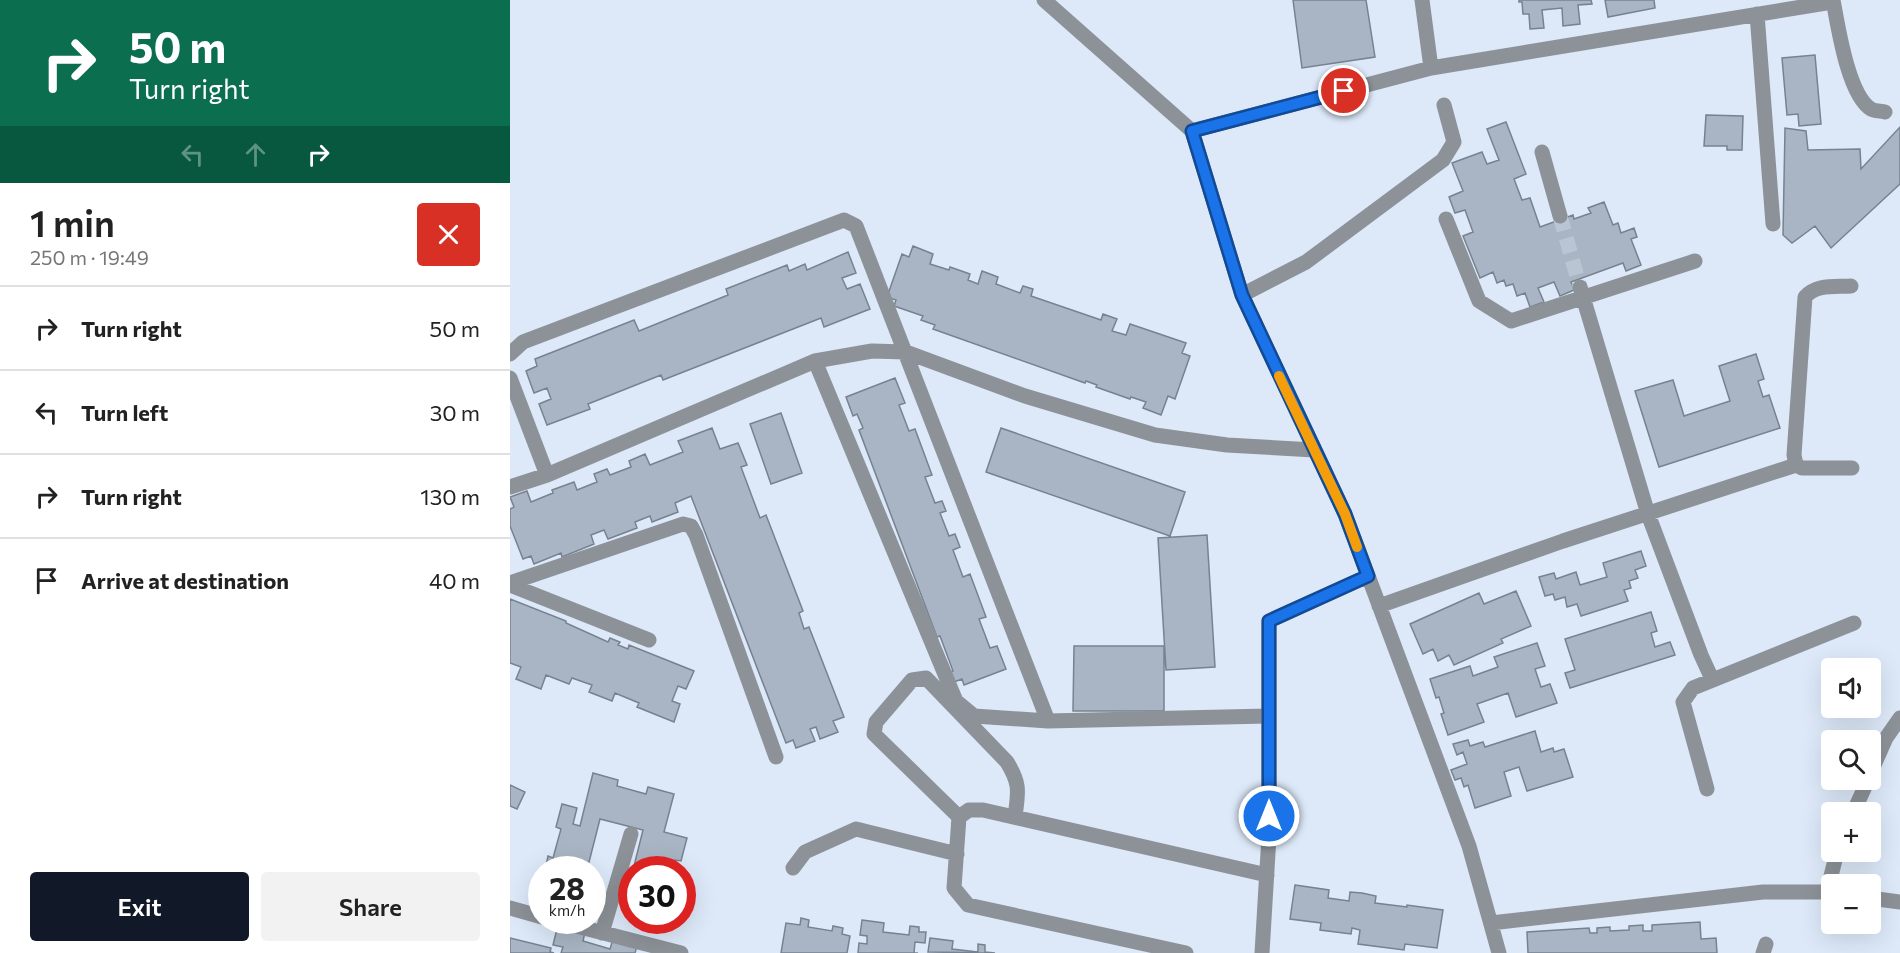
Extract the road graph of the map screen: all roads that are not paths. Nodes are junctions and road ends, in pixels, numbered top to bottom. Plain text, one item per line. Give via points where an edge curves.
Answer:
1 (1044, 0) edge
2 (1422, 0) edge
3 (1833, 0) edge
4 (1802, 4) edge
5 (1757, 14) junction
6 (1431, 68) junction
7 (1444, 105) dead end
8 (1885, 112) dead end
9 (1192, 131) junction
10 (1542, 152) dead end
11 (1560, 216) tunnel mouth
12 (1446, 219) dead end
13 (1773, 224) dead end
14 (1695, 261) dead end
15 (1851, 286) dead end
16 (1581, 292) junction
17 (1242, 295) junction
18 (906, 352) junction
19 (510, 354) edge
20 (814, 361) junction
21 (510, 378) edge
22 (1314, 450) junction
23 (1796, 465) junction
24 (1852, 468) dead end
25 (547, 475) junction
26 (510, 487) edge
27 (1648, 514) junction
28 (1368, 576) junction
29 (510, 584) edge
30 (1379, 606) junction
31 (1854, 624) dead end
32 (649, 640) dead end
33 (1712, 679) junction
34 (1268, 716) junction
35 (1900, 718) edge
36 (1048, 721) junction
37 (1881, 749) edge
38 (776, 757) dead end
39 (1707, 789) dead end
40 (959, 817) junction
41 (1016, 818) junction
42 (631, 834) dead end
43 (957, 854) junction
44 (794, 868) dead end
45 (1267, 875) junction
46 (1821, 892) edge
47 (1881, 899) edge
48 (1900, 902) edge
49 (510, 908) edge
50 (528, 913) edge
51 (606, 919) edge
52 (1491, 922) junction
53 (606, 934) edge
54 (681, 953) edge
55 (1186, 953) edge
56 (1262, 953) edge
57 (1499, 953) edge

1 - 9 street
2 - 6 street
3 - 4 street
3 - 8 street via 1850,77 1860,98 1872,110
4 - 5 street
5 - 6 street
5 - 13 street
6 - 9 street
7 - 17 street via 1454,142 1443,160 1306,262
9 - 17 street
10 - 11 street
12 - 16 street via 1479,301 1511,321
14 - 16 street
15 - 23 street via 1822,287 1805,297
16 - 27 street
17 - 22 street
18 - 19 street via 856,226 844,220 523,342
18 - 20 street via 872,351
18 - 22 street via 1025,396 1155,435 1227,445
18 - 36 street
20 - 25 street
20 - 36 street via 956,701 974,716
21 - 25 street
22 - 28 street via 1345,514
23 - 24 street
23 - 27 street
25 - 26 street
27 - 30 street
27 - 33 street
28 - 30 street
28 - 34 street via 1269,621
29 - 32 street
29 - 38 street via 683,524 691,526
30 - 52 street via 1469,846
31 - 33 street
33 - 39 street via 1693,688 1683,702
34 - 36 street
34 - 45 street
35 - 37 street
40 - 41 street via 969,810 983,810
40 - 41 street via 874,735 876,722 912,680 926,678 1007,762 1018,786
40 - 43 street
41 - 45 street
42 - 51 street
43 - 44 street via 856,829 805,852
43 - 55 street via 954,888 968,905
45 - 56 street
46 - 52 street via 1763,892
47 - 48 street
49 - 50 street
52 - 57 street
53 - 54 street

